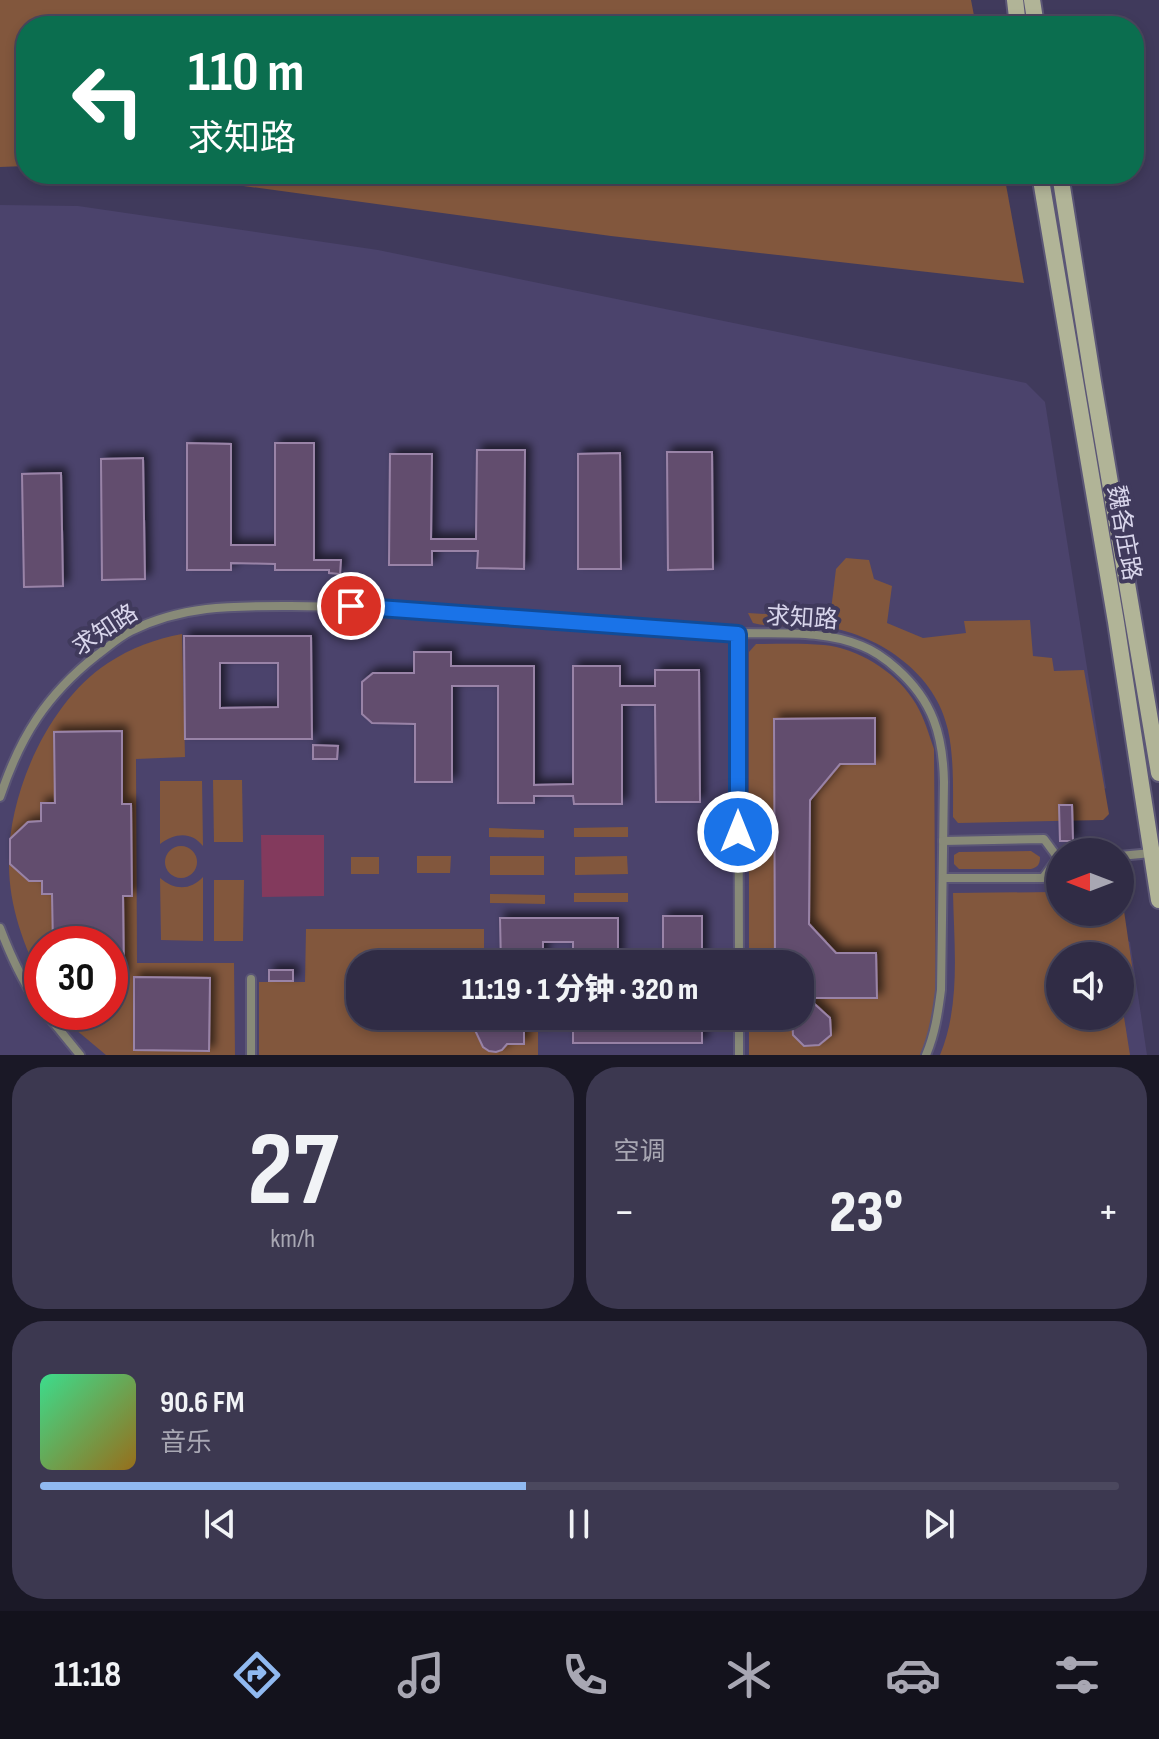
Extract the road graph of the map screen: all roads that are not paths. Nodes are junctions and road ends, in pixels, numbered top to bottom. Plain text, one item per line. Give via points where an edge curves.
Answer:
1 (1042, 184) edge
2 (1062, 184) edge
3 (738, 634) junction
4 (1159, 773) edge
5 (0, 797) edge
6 (943, 841) junction
7 (1046, 842) edge
8 (1156, 852) edge
9 (1134, 854) edge
10 (1046, 874) edge
11 (943, 878) junction
12 (1159, 900) edge
13 (0, 928) edge
14 (739, 950) edge
15 (251, 979) dead end
16 (24, 981) edge
17 (59, 1030) edge
18 (739, 1030) edge
19 (80, 1055) edge
20 (251, 1055) edge
21 (739, 1055) edge
22 (926, 1055) edge

1 - 8 main road, 魏各庄路
2 - 4 main road, 魏各庄路
3 - 5 street, 求知路 via 351,606 192,610 130,632 67,681 29,728
3 - 6 street, 求知路 via 839,639 863,646 907,677 925,700 943,751
3 - 14 street
6 - 7 street
6 - 11 street, 求知路
8 - 9 street
8 - 12 main road, 魏各庄路
10 - 11 street
11 - 22 street, 求知路 via 941,990
13 - 16 street
15 - 20 street
17 - 19 street
18 - 21 street

